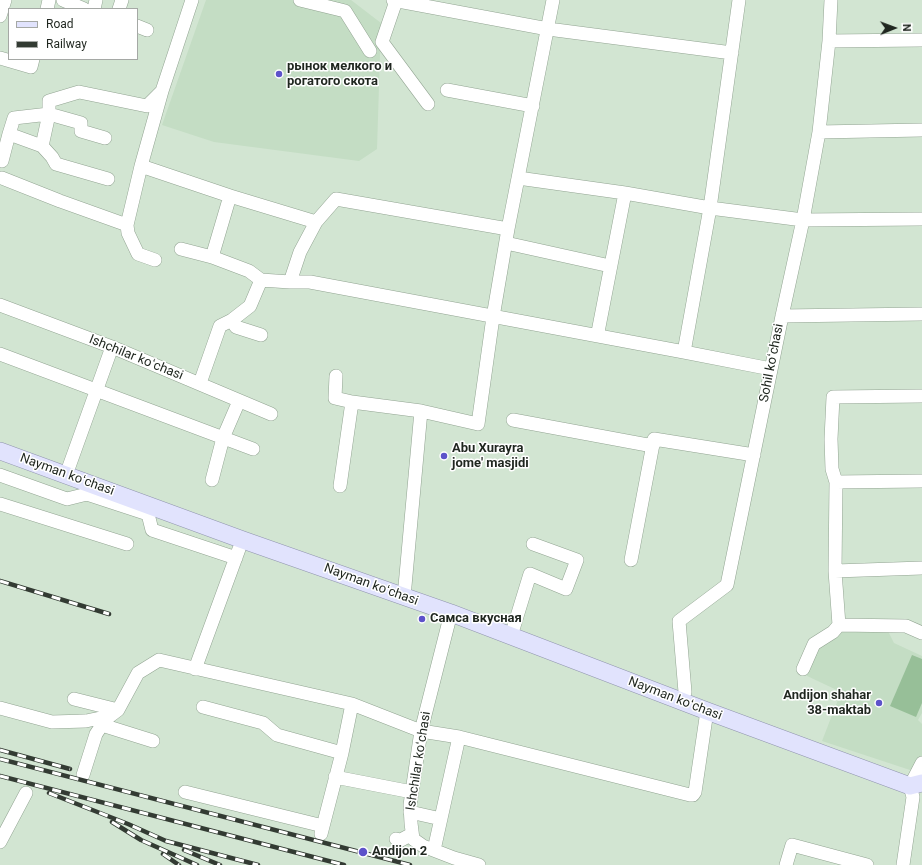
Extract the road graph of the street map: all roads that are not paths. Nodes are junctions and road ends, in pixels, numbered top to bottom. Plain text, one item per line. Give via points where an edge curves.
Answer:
1 (5, 0) edge
2 (63, 0) edge
3 (192, 0) edge
4 (553, 0) edge
5 (739, 0) edge
6 (831, 0) edge
7 (305, 1) edge
8 (394, 1) edge
9 (82, 8) edge
10 (0, 16) edge
11 (548, 29) junction
12 (922, 40) edge
13 (829, 41) junction
14 (370, 50) dead end
15 (732, 54) junction
16 (0, 58) edge
17 (33, 60) edge
18 (447, 90) dead end
19 (162, 91) junction
20 (428, 104) dead end
21 (532, 106) junction
22 (49, 114) junction
23 (922, 130) edge
24 (819, 132) junction
25 (9, 134) junction
26 (105, 138) dead end
27 (42, 146) junction
28 (2, 161) dead end
29 (141, 166) junction
30 (2, 178) dead end
31 (518, 178) junction
32 (108, 179) dead end
33 (625, 193) junction
34 (230, 196) junction
35 (710, 208) junction
36 (922, 219) edge
37 (803, 220) junction
38 (316, 222) junction
39 (127, 225) junction
40 (508, 229) junction
41 (506, 243) junction
42 (181, 249) dead end
43 (212, 257) junction
44 (155, 260) dead end
45 (610, 266) junction
46 (260, 280) junction
47 (290, 282) junction
48 (0, 305) edge
49 (922, 314) edge
50 (782, 316) junction
51 (493, 317) junction
52 (232, 320) junction
53 (598, 332) dead end
54 (261, 335) dead end
55 (112, 347) junction
56 (684, 352) junction
57 (0, 354) edge
58 (771, 370) junction
59 (336, 376) dead end
60 (200, 383) junction
61 (96, 390) junction
62 (922, 396) edge
63 (239, 401) junction
64 (352, 402) junction
65 (421, 411) junction
66 (271, 414) dead end
67 (513, 420) dead end
68 (223, 438) junction
69 (653, 446) junction
70 (252, 449) dead end
71 (0, 451) edge
72 (754, 455) junction
73 (0, 475) edge
74 (66, 475) junction
75 (212, 480) dead end
76 (922, 481) edge
77 (836, 482) junction
78 (340, 486) dead end
79 (0, 504) edge
80 (243, 540) junction
81 (127, 544) dead end
82 (533, 544) dead end
83 (236, 558) junction
84 (631, 560) dead end
85 (922, 568) edge
86 (835, 571) junction
87 (404, 597) junction
88 (451, 614) junction
89 (839, 625) junction
90 (922, 632) edge
91 (510, 636) junction
92 (803, 668) dead end
93 (195, 669) junction
94 (74, 699) dead end
95 (681, 702) junction
96 (352, 704) junction
97 (203, 707) dead end
98 (0, 708) edge
99 (707, 711) junction
100 (110, 717) junction
101 (421, 731) junction
102 (459, 737) junction
103 (153, 741) dead end
104 (342, 753) junction
105 (922, 763) edge
106 (83, 775) dead end
107 (335, 777) junction
108 (916, 784) edge
109 (185, 792) dead end
110 (412, 792) junction
111 (26, 793) dead end
112 (410, 812) junction
113 (441, 819) junction
114 (5, 822) edge
115 (412, 834) junction
116 (396, 839) dead end
117 (0, 842) edge
118 (434, 850) junction
119 (479, 865) edge
120 (786, 865) edge
121 (867, 865) edge
122 (903, 865) edge

1 - 10 street
2 - 9 street
3 - 19 street
4 - 11 street
5 - 15 street
6 - 13 street, Sohil koʻchasi
7 - 14 street via 345,12
8 - 11 street
8 - 20 street via 382,42
11 - 15 street
11 - 21 street
12 - 13 street
13 - 24 street, Sohil koʻchasi
15 - 35 street
16 - 17 street via 31,68
18 - 21 street
19 - 22 street via 147,106 79,92 49,101
19 - 29 street
21 - 31 street
22 - 25 street via 14,118
22 - 26 street via 81,123 81,131
22 - 27 street
23 - 24 street
24 - 37 street, Sohil koʻchasi
25 - 27 street
25 - 28 street
27 - 32 street via 56,164
29 - 34 street
29 - 39 street
30 - 39 street
31 - 33 street
31 - 40 street
33 - 35 street
33 - 45 street
34 - 38 street
34 - 43 street
35 - 37 street
35 - 56 street
36 - 37 street
37 - 50 street, Sohil koʻchasi
38 - 40 street via 336,199
38 - 47 street via 300,252
39 - 44 street via 138,254
40 - 41 street
41 - 45 street
41 - 51 street
42 - 43 street
43 - 46 street via 249,271
45 - 53 street
46 - 47 street
46 - 52 street via 250,306
47 - 51 street via 310,282
48 - 55 street, Ishchilar koʻchasi
49 - 50 street
50 - 58 street, Sohil koʻchasi
51 - 56 street
51 - 65 street via 478,424
52 - 54 street via 236,327
52 - 60 street via 220,326
55 - 60 street, Ishchilar koʻchasi
55 - 61 street
56 - 58 street
57 - 61 street
58 - 72 street, Sohil koʻchasi
59 - 64 street via 335,398
60 - 63 street, Ishchilar koʻchasi
61 - 68 street
61 - 74 street
62 - 77 street via 833,397 832,474
63 - 66 street, Ishchilar koʻchasi
63 - 68 street
64 - 65 street
64 - 78 street
65 - 87 street
67 - 69 street
68 - 70 street
68 - 75 street
69 - 72 street via 654,439
69 - 84 street
71 - 74 main road, Nayman koʻchasi
72 - 95 street, Sohil koʻchasi via 727,586 679,621 685,692
73 - 83 street via 67,499 87,494 148,514 152,530
74 - 80 main road, Nayman koʻchasi
76 - 77 street
77 - 86 street
79 - 81 street
80 - 83 street
80 - 87 main road, Nayman koʻchasi
82 - 91 street via 577,560 566,589 530,574
83 - 93 street
85 - 86 street
86 - 89 street
87 - 88 main road, Nayman koʻchasi
88 - 91 main road, Nayman koʻchasi
88 - 101 street, Ishchilar koʻchasi
89 - 90 street via 906,626
89 - 92 street via 814,644
91 - 95 main road, Nayman koʻchasi
93 - 96 street
93 - 100 street via 159,660 138,673
94 - 100 street
95 - 99 main road, Nayman koʻchasi
96 - 101 street
96 - 104 street
97 - 104 street via 263,723 277,735
98 - 100 street via 52,722
99 - 102 street via 693,795
99 - 108 main road, Nayman koʻchasi
100 - 103 street
100 - 106 street via 96,734
101 - 102 street
101 - 110 street, Ishchilar koʻchasi
102 - 113 street
104 - 107 street
105 - 108 street
107 - 109 street via 322,830
107 - 110 street
108 - 122 street
110 - 112 street, Ishchilar koʻchasi
111 - 114 street
112 - 113 street
112 - 115 street, Ishchilar koʻchasi
113 - 118 street
114 - 117 street
115 - 116 street via 402,840
115 - 118 street via 413,839
118 - 119 street
120 - 121 street via 792,845

